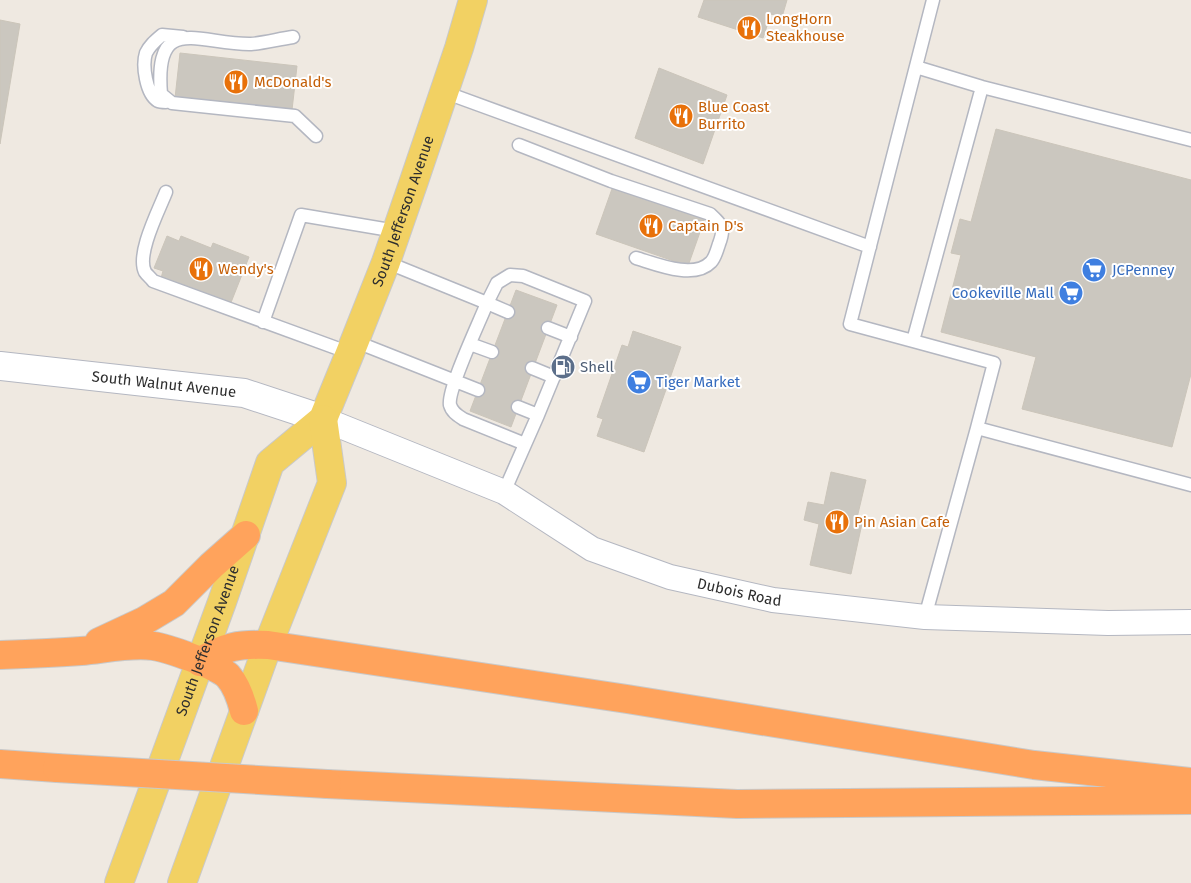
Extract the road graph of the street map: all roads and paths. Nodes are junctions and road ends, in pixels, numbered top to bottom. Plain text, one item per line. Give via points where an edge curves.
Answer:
1 (473, 0) edge
2 (933, 0) edge
3 (183, 37) junction
4 (293, 37) dead end
5 (916, 67) junction
6 (982, 87) junction
7 (444, 92) junction
8 (172, 103) junction
9 (316, 136) dead end
10 (1191, 140) edge
11 (519, 146) dead end
12 (166, 192) dead end
13 (396, 231) junction
14 (870, 247) junction
15 (636, 258) dead end
16 (386, 262) junction
17 (487, 303) junction
18 (508, 312) dead end
19 (263, 322) junction
20 (548, 328) dead end
21 (571, 337) junction
22 (913, 341) junction
23 (470, 344) junction
24 (352, 347) junction
25 (492, 352) dead end
26 (0, 366) edge
27 (532, 368) dead end
28 (554, 377) junction
29 (455, 380) junction
30 (478, 390) dead end
31 (518, 407) dead end
32 (538, 415) junction
33 (323, 419) junction
34 (977, 428) junction
35 (524, 444) junction
36 (1191, 485) edge
37 (504, 492) junction
38 (246, 535) junction
39 (925, 617) junction
40 (1191, 622) edge
41 (268, 644) junction
42 (80, 651) junction
43 (0, 655) edge
44 (200, 662) junction
45 (244, 711) junction
46 (0, 764) edge
47 (1191, 782) edge
48 (1191, 800) edge
49 (119, 883) edge
50 (182, 883) edge

1 - 7 main road, South Jefferson Avenue
2 - 5 lane
3 - 4 lane via 251,44
3 - 8 lane via 169,45 164,53 161,94
3 - 8 lane via 162,35 146,55 148,89 158,101
5 - 6 lane
5 - 14 lane
6 - 10 lane
6 - 22 lane
7 - 13 main road, South Jefferson Avenue
7 - 14 lane
8 - 9 lane via 295,116
11 - 15 lane via 710,214 721,224 723,234 712,262 699,270 686,271
12 - 19 lane via 144,249 145,271 153,281
13 - 16 main road, South Jefferson Avenue
13 - 19 lane via 301,215
14 - 22 lane via 850,324
16 - 17 lane
16 - 24 main road, South Jefferson Avenue
17 - 18 lane
17 - 21 lane via 497,283 510,275 541,283 585,301
17 - 23 lane
19 - 24 lane
20 - 21 lane
21 - 28 lane
22 - 34 lane via 994,363
23 - 25 lane
23 - 29 lane
24 - 29 lane
24 - 33 main road, South Jefferson Avenue
26 - 33 street, South Walnut Avenue via 244,393
27 - 28 lane
28 - 32 lane
29 - 30 lane
29 - 35 lane via 450,404 454,413
31 - 32 lane
32 - 35 lane
33 - 37 street, Dubois Road
33 - 38 main road, South Jefferson Avenue via 270,463
33 - 41 main road via 332,483
34 - 36 lane
34 - 39 lane
35 - 37 lane
37 - 39 street, Dubois Road via 592,549 670,577 773,600
38 - 42 highway via 174,603 144,622
38 - 44 main road, South Jefferson Avenue
39 - 40 street, Dubois Road via 1108,623
41 - 44 highway via 226,648
41 - 45 main road
41 - 47 highway via 1034,765
42 - 43 highway
42 - 44 highway via 155,646
44 - 45 highway via 227,676 236,687
44 - 49 main road, South Jefferson Avenue
45 - 50 main road
46 - 48 highway, bridge via 737,804

